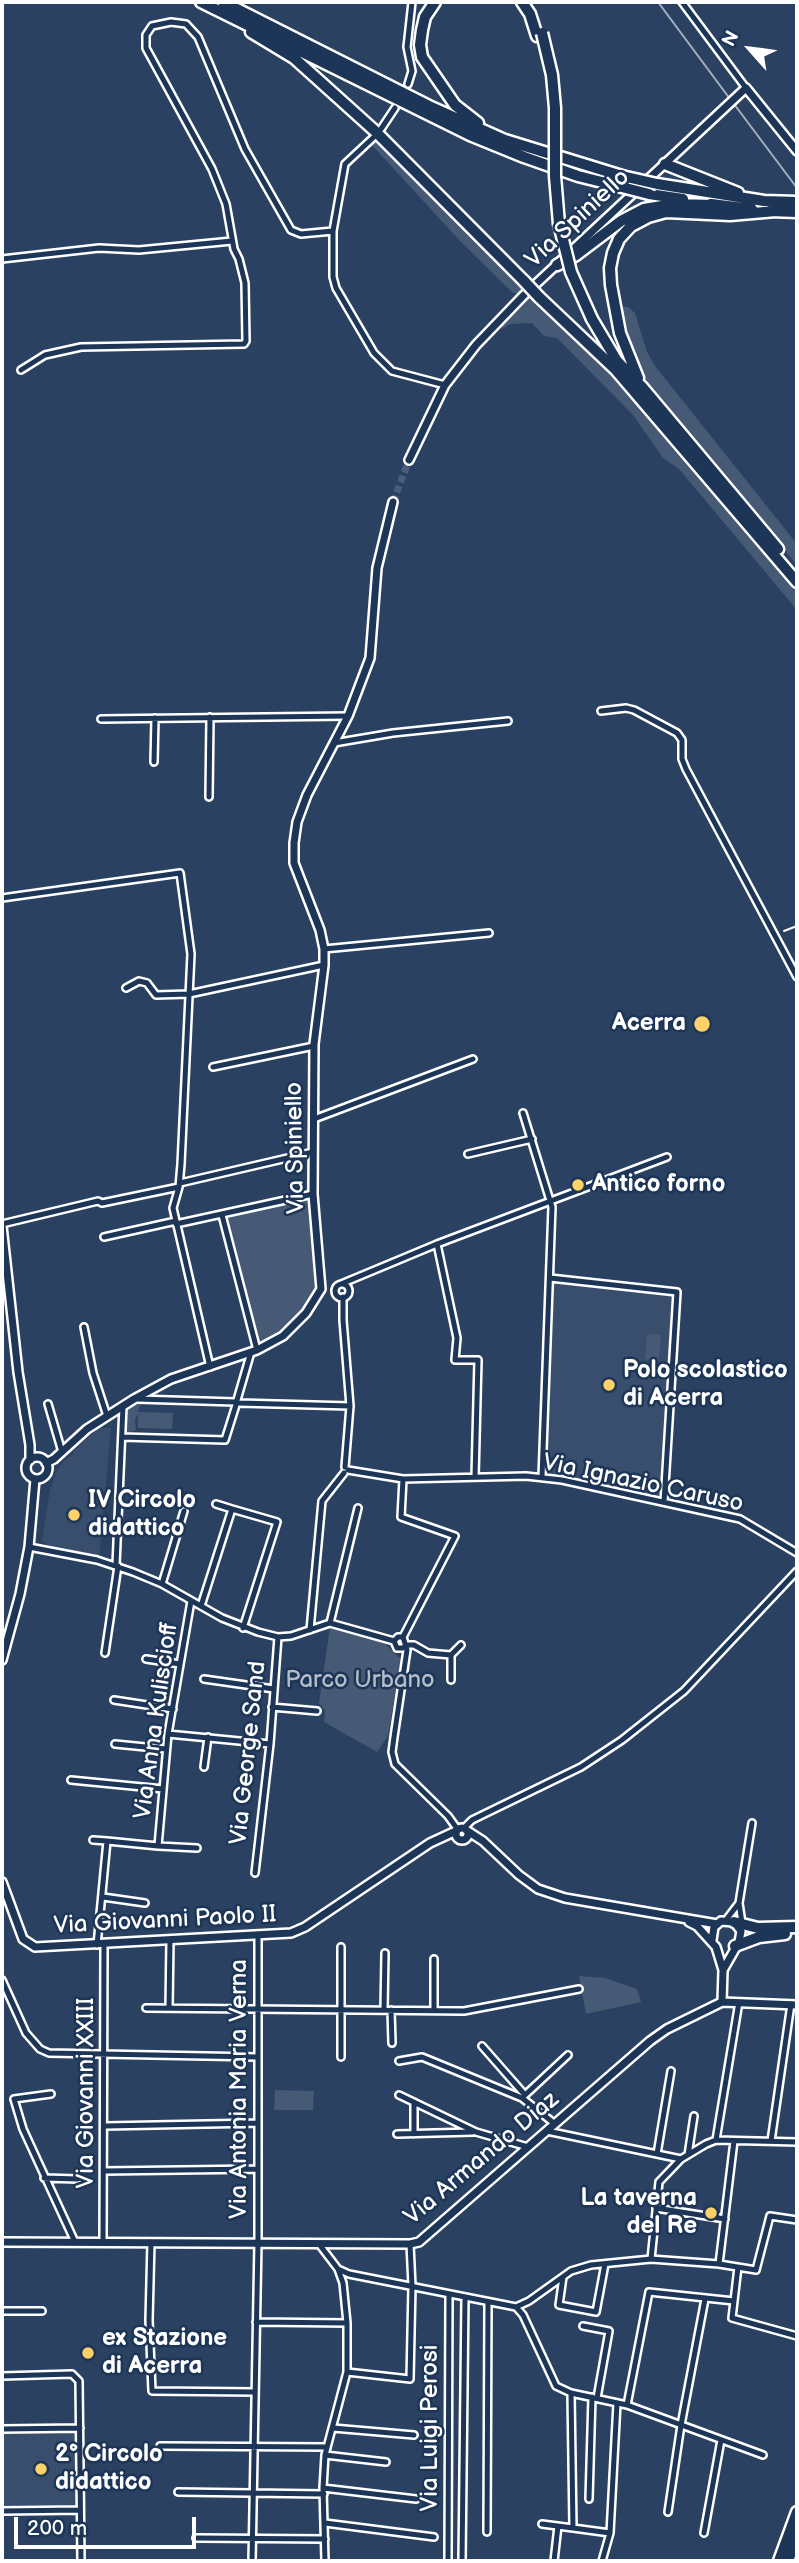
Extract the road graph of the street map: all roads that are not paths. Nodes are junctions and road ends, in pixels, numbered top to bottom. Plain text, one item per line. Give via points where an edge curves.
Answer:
1 (201, 2) edge
2 (412, 2) edge
3 (435, 2) edge
4 (522, 2) edge
5 (528, 2) edge
6 (682, 2) edge
7 (222, 7) edge
8 (540, 35) junction
9 (408, 84) dead end
10 (743, 91) junction
11 (395, 108) dead end
12 (381, 130) dead end
13 (375, 136) dead end
14 (505, 140) junction
15 (797, 151) edge
16 (665, 164) junction
17 (760, 200) junction
18 (797, 202) edge
19 (715, 205) junction
20 (776, 211) junction
21 (797, 212) edge
22 (333, 231) junction
23 (232, 241) junction
24 (2, 259) edge
25 (557, 265) junction
26 (589, 320) junction
27 (615, 369) junction
28 (21, 370) dead end
29 (444, 385) junction
30 (643, 388) junction
31 (410, 460) tunnel mouth
32 (393, 502) tunnel mouth
33 (797, 572) edge
34 (797, 582) edge
35 (601, 711) dead end
36 (348, 716) junction
37 (210, 717) junction
38 (155, 718) junction
39 (101, 719) dead end
40 (508, 721) dead end
41 (334, 743) junction
42 (154, 761) dead end
43 (209, 797) dead end
44 (2, 898) edge
45 (489, 933) dead end
46 (324, 949) junction
47 (324, 965) junction
48 (797, 976) edge
49 (126, 988) dead end
50 (189, 994) junction
51 (314, 1046) junction
52 (473, 1059) dead end
53 (212, 1068) dead end
54 (523, 1113) dead end
55 (314, 1119) junction
56 (532, 1139) junction
57 (313, 1152) junction
58 (468, 1154) dead end
59 (667, 1157) dead end
60 (179, 1185) junction
61 (313, 1194) junction
62 (550, 1201) junction
63 (222, 1215) junction
64 (176, 1223) junction
65 (2, 1225) edge
66 (104, 1237) dead end
67 (437, 1244) junction
68 (550, 1278) junction
69 (354, 1279) junction
70 (339, 1285) junction
71 (324, 1289) junction
72 (348, 1289) junction
73 (339, 1296) junction
74 (84, 1327) dead end
75 (254, 1351) junction
76 (210, 1367) junction
77 (134, 1399) junction
78 (237, 1403) junction
79 (48, 1404) dead end
80 (123, 1406) junction
81 (350, 1406) junction
82 (107, 1416) junction
83 (122, 1437) junction
84 (62, 1452) junction
85 (30, 1460) junction
86 (46, 1463) junction
87 (346, 1470) junction
88 (475, 1477) junction
89 (542, 1477) junction
90 (35, 1479) junction
91 (403, 1479) junction
92 (664, 1502) junction
93 (216, 1504) dead end
94 (358, 1508) dead end
95 (232, 1509) junction
96 (184, 1511) dead end
97 (29, 1547) junction
98 (797, 1553) edge
99 (117, 1566) junction
100 (797, 1571) edge
101 (162, 1584) junction
102 (191, 1601) junction
103 (201, 1606) junction
104 (330, 1623) junction
105 (243, 1628) junction
106 (310, 1630) junction
107 (278, 1637) junction
108 (404, 1637) junction
109 (394, 1640) junction
110 (406, 1645) junction
111 (461, 1645) dead end
112 (3, 1649) edge
113 (104, 1653) dead end
114 (452, 1655) junction
115 (146, 1659) dead end
116 (2, 1660) edge
117 (180, 1664) junction
118 (204, 1679) dead end
119 (451, 1680) dead end
120 (274, 1689) junction
121 (114, 1700) dead end
122 (272, 1707) junction
123 (173, 1709) junction
124 (317, 1711) dead end
125 (168, 1734) junction
126 (208, 1737) junction
127 (115, 1744) dead end
128 (270, 1744) junction
129 (166, 1749) junction
130 (204, 1767) dead end
131 (71, 1780) dead end
132 (163, 1789) junction
133 (752, 1823) dead end
134 (461, 1833) junction
135 (93, 1840) dead end
136 (107, 1841) junction
137 (158, 1846) junction
138 (197, 1848) dead end
139 (255, 1873) dead end
140 (2, 1882) edge
141 (103, 1897) junction
142 (145, 1903) dead end
143 (739, 1903) junction
144 (682, 1919) junction
145 (717, 1924) junction
146 (736, 1924) junction
147 (797, 1927) edge
148 (797, 1933) edge
149 (258, 1935) junction
150 (170, 1940) junction
151 (714, 1943) junction
152 (101, 1944) junction
153 (736, 1946) junction
154 (341, 1947) dead end
155 (384, 1953) dead end
156 (434, 1959) dead end
157 (723, 1970) junction
158 (2, 1980) edge
159 (579, 1989) dead end
160 (722, 2002) junction
161 (739, 2002) junction
162 (794, 2005) edge
163 (146, 2008) dead end
164 (169, 2008) junction
165 (257, 2009) junction
166 (434, 2009) junction
167 (341, 2010) junction
168 (388, 2010) junction
169 (392, 2043) dead end
170 (482, 2046) dead end
171 (105, 2055) junction
172 (568, 2055) dead end
173 (257, 2057) junction
174 (341, 2057) dead end
175 (400, 2061) dead end
176 (671, 2070) dead end
177 (51, 2094) dead end
178 (398, 2095) dead end
179 (523, 2097) junction
180 (414, 2102) junction
181 (694, 2116) dead end
182 (258, 2123) junction
183 (555, 2124) junction
184 (105, 2126) junction
185 (547, 2131) junction
186 (476, 2132) junction
187 (397, 2134) dead end
188 (414, 2134) junction
189 (716, 2140) junction
190 (734, 2141) junction
191 (771, 2141) junction
192 (797, 2142) edge
193 (528, 2147) junction
194 (657, 2154) junction
195 (688, 2155) junction
196 (681, 2160) junction
197 (258, 2169) junction
198 (104, 2171) junction
199 (44, 2178) junction
200 (78, 2179) dead end
201 (656, 2208) junction
202 (725, 2219) junction
203 (797, 2220) edge
204 (2, 2242) edge
205 (75, 2242) junction
206 (103, 2242) junction
207 (151, 2242) junction
208 (258, 2242) junction
209 (318, 2242) junction
210 (410, 2245) junction
211 (652, 2259) junction
212 (605, 2264) junction
213 (719, 2264) junction
214 (738, 2267) junction
215 (338, 2269) junction
216 (564, 2276) junction
217 (412, 2286) junction
218 (449, 2294) junction
219 (465, 2297) junction
220 (705, 2299) junction
221 (734, 2301) junction
222 (488, 2302) junction
223 (516, 2307) junction
224 (2, 2311) edge
225 (42, 2311) dead end
226 (256, 2322) junction
227 (347, 2323) junction
228 (583, 2326) dead end
229 (797, 2336) edge
230 (347, 2372) junction
231 (2, 2376) edge
232 (254, 2392) junction
233 (571, 2393) junction
234 (594, 2397) junction
235 (617, 2403) junction
236 (627, 2405) junction
237 (681, 2425) junction
238 (80, 2428) junction
239 (333, 2428) junction
240 (2, 2429) edge
241 (414, 2435) dead end
242 (721, 2440) junction
243 (160, 2446) dead end
244 (253, 2446) junction
245 (327, 2447) junction
246 (325, 2455) junction
247 (763, 2455) dead end
248 (386, 2462) dead end
249 (323, 2491) junction
250 (178, 2492) dead end
251 (254, 2492) junction
252 (416, 2499) dead end
253 (589, 2499) dead end
254 (80, 2510) junction
255 (2, 2511) edge
256 (668, 2512) dead end
257 (797, 2512) edge
258 (325, 2523) junction
259 (542, 2524) dead end
260 (558, 2526) junction
261 (573, 2528) junction
262 (487, 2532) dead end
263 (610, 2533) junction
264 (704, 2533) dead end
265 (797, 2536) edge
266 (433, 2537) dead end
267 (196, 2538) dead end
268 (253, 2538) junction
269 (325, 2539) junction
270 (81, 2561) edge
271 (252, 2561) edge
272 (325, 2561) edge
273 (448, 2561) edge
274 (462, 2561) edge
275 (554, 2561) edge
276 (603, 2561) edge
277 (779, 2561) edge
278 (788, 2561) edge

1 - 7 highway
2 - 9 street
3 - 14 highway via 425,17 422,57 455,106
4 - 8 highway
5 - 8 highway
6 - 10 street
7 - 14 highway
7 - 19 highway, bridge via 470,135 524,157 649,194
7 - 27 highway, bridge via 294,58 381,137
8 - 26 highway, bridge via 552,75 559,224
10 - 15 street
10 - 16 street, Via Spiniello
11 - 12 street
13 - 22 street via 345,164
14 - 17 highway, bridge via 622,176
16 - 17 highway
16 - 25 street, Via Spiniello
17 - 18 highway
19 - 20 highway
19 - 25 highway via 644,209
20 - 21 highway
20 - 30 highway via 730,215 666,212 631,226 619,239 612,253 611,285 625,350
22 - 23 street via 293,232 245,149 198,37 178,22 152,26 146,48 212,169 230,217
22 - 29 street via 333,277 374,353 392,371
23 - 24 street
23 - 28 street via 245,283 244,344 81,347 45,355
25 - 29 street, Via Spiniello via 491,329
26 - 27 highway
26 - 30 highway via 617,361
27 - 34 highway
29 - 31 street, Via Spiniello
30 - 33 highway
32 - 36 street, Via Spiniello via 377,568 370,658
35 - 48 street via 634,710 677,733 686,769
36 - 37 street
36 - 41 street, Via Spiniello
37 - 38 street
37 - 43 street
38 - 39 street
38 - 42 street
40 - 41 street
41 - 46 street, Via Spiniello via 307,796 294,844 294,863
44 - 50 street via 180,873 191,954
45 - 46 street
46 - 47 street, Via Spiniello
47 - 50 street
47 - 51 street, Via Spiniello
49 - 50 street via 139,981 147,983 156,995
50 - 60 street
51 - 53 street
51 - 55 street, Via Spiniello
52 - 55 street
54 - 56 street
55 - 57 street, Via Spiniello
56 - 58 street
56 - 62 street
57 - 60 street
57 - 61 street, Via Spiniello
59 - 62 street
60 - 64 street via 173,1208
60 - 65 street
61 - 63 street
61 - 71 street, Via Spiniello
62 - 67 street
62 - 68 street
63 - 64 street
63 - 75 street
64 - 66 street
64 - 76 street
65 - 85 street
67 - 69 street
67 - 88 street via 457,1338 456,1360 478,1360
68 - 89 street
68 - 92 street via 677,1292
69 - 70 street
69 - 72 street
70 - 71 street
70 - 72 street
70 - 73 street
71 - 73 street
71 - 75 street via 283,1336
72 - 73 street
73 - 81 street
74 - 82 street
75 - 76 street
75 - 78 street
76 - 77 street via 171,1379
77 - 78 street
77 - 80 street
78 - 81 street
78 - 83 street via 225,1440
79 - 84 street
80 - 82 street
80 - 83 street
81 - 87 street
82 - 84 street
83 - 99 street
84 - 86 street
85 - 86 street via 40,1458
85 - 90 street via 26,1471
86 - 90 street via 46,1474
87 - 91 street, Via Ignazio Caruso
87 - 106 street via 322,1501
88 - 89 street, Via Ignazio Caruso
88 - 91 street, Via Ignazio Caruso
89 - 92 street, Via Ignazio Caruso
90 - 97 street
91 - 108 street via 401,1517 455,1536
92 - 98 street, Via Ignazio Caruso via 740,1519
93 - 95 street
94 - 104 street
95 - 103 street
95 - 105 street via 277,1522
96 - 101 street
97 - 99 street, Via George Sand
97 - 112 street
99 - 101 street, Via George Sand
99 - 113 street
100 - 134 street via 684,1690 622,1741 581,1767 472,1820
101 - 102 street, Via George Sand
102 - 103 street, Via George Sand
102 - 117 street, Via Anna Kuliscioff
103 - 105 street, Via George Sand
104 - 106 street, Via George Sand
104 - 109 street
105 - 107 street, Via George Sand
106 - 107 street, Via George Sand
107 - 120 street, Via George Sand
108 - 109 street
108 - 110 street
109 - 110 street via 397,1648
110 - 114 street
110 - 134 street via 393,1756 400,1770
111 - 114 street
112 - 116 street
114 - 119 street
115 - 117 street
117 - 123 street, Via Anna Kuliscioff
118 - 120 street
120 - 122 street, Via George Sand
121 - 123 street
122 - 124 street
122 - 128 street, Via George Sand
123 - 125 street, Via Anna Kuliscioff
125 - 126 street
125 - 129 street, Via Anna Kuliscioff
126 - 128 street
126 - 130 street
127 - 129 street
128 - 139 street, Via George Sand
129 - 132 street, Via Anna Kuliscioff
131 - 132 street
132 - 137 street, Via Anna Kuliscioff
133 - 143 street
134 - 144 street via 489,1847 538,1888 565,1898
134 - 149 street, Via Giovanni Paolo II via 430,1843 305,1927 291,1933
135 - 136 street, Via Anna Kuliscioff
136 - 137 street, Via Anna Kuliscioff
136 - 141 street, Via Anna Kuliscioff
137 - 138 street, Via Anna Kuliscioff
140 - 152 street, Via Giovanni Paolo II via 23,1939 35,1947
141 - 142 street
141 - 152 street, Via Anna Kuliscioff
143 - 146 street
143 - 146 street
144 - 145 street
144 - 151 street
145 - 146 street
145 - 151 street via 712,1931
146 - 147 highway
146 - 153 street
148 - 153 highway via 759,1937
149 - 150 street, Via Giovanni Paolo II
149 - 165 street, Via Antonia Maria Verna
150 - 152 street, Via Giovanni Paolo II
150 - 164 street
151 - 153 street via 728,1949
151 - 157 street
152 - 171 street, Via Giovanni XXIII
153 - 157 street
154 - 167 street
155 - 168 street
156 - 166 street
157 - 160 street
158 - 171 street via 26,2033 40,2049
159 - 166 street via 464,2011
160 - 161 street, Via Armando Diaz
160 - 183 street, Via Armando Diaz via 650,2040
161 - 162 street, Via Armando Diaz
161 - 189 street
162 - 191 street
163 - 164 street
164 - 165 street
165 - 167 street
165 - 173 street, Via Antonia Maria Verna
166 - 168 street
167 - 168 street
167 - 174 street
168 - 169 street
170 - 179 street
171 - 173 street
171 - 184 street, Via Giovanni XXIII
172 - 179 street
173 - 182 street, Via Antonia Maria Verna
175 - 179 street via 422,2057
176 - 194 street
177 - 199 street via 13,2099
178 - 180 street
179 - 183 street
180 - 186 street
180 - 188 street
181 - 195 street
182 - 184 street
182 - 197 street, Via Antonia Maria Verna
183 - 185 street, Via Armando Diaz
184 - 198 street, Via Giovanni XXIII
185 - 193 street, Via Armando Diaz
185 - 194 street
186 - 188 street
186 - 193 street
187 - 188 street
189 - 190 street
189 - 195 street
190 - 191 street
190 - 202 street
191 - 192 street
193 - 210 street, Via Armando Diaz via 424,2238
194 - 196 street
195 - 196 street
196 - 201 street via 659,2182
197 - 198 street
197 - 208 street, Via Antonia Maria Verna
198 - 206 street, Via Giovanni XXIII
199 - 200 street
199 - 205 street
201 - 202 street
201 - 211 street
202 - 213 street
203 - 214 street via 770,2216 756,2270
204 - 205 street, Via Armando Diaz
205 - 206 street, Via Armando Diaz
206 - 207 street, Via Armando Diaz
207 - 208 street, Via Armando Diaz
207 - 232 street via 152,2390
208 - 209 street, Via Armando Diaz
208 - 226 street, Via Antonia Maria Verna
209 - 210 street, Via Armando Diaz
209 - 215 street
210 - 217 street
211 - 212 street
211 - 213 street
212 - 216 street
212 - 216 street via 596,2312 559,2305
213 - 214 street
214 - 221 street
215 - 217 street
215 - 227 street
216 - 223 street
217 - 218 street
217 - 230 street via 410,2379
218 - 219 street
218 - 273 street, Via Luigi Perosi
219 - 222 street
219 - 274 street
220 - 221 street
220 - 236 street via 649,2292
220 - 237 street
221 - 229 street via 732,2318
222 - 223 street
222 - 262 street
223 - 233 street via 556,2386
224 - 225 street
226 - 227 street
226 - 232 street, Via Antonia Maria Verna
227 - 230 street
228 - 234 street via 609,2331
230 - 239 street
231 - 238 street via 72,2375 79,2381
232 - 244 street, Via Antonia Maria Verna
233 - 234 street
233 - 261 street
234 - 235 street
234 - 253 street
235 - 236 street
235 - 263 street
236 - 237 street
237 - 242 street
237 - 256 street
238 - 240 street
238 - 254 street
239 - 241 street
239 - 245 street
242 - 247 street
242 - 264 street
243 - 244 street
244 - 245 street
244 - 251 street, Via Antonia Maria Verna
245 - 246 street
246 - 248 street
246 - 249 street
249 - 251 street
249 - 252 street
249 - 258 street
250 - 251 street
251 - 268 street, Via Antonia Maria Verna
254 - 255 street
254 - 270 street
257 - 277 highway
258 - 266 street
258 - 269 street
259 - 260 street
260 - 261 street
260 - 275 street
261 - 263 street
263 - 276 street
265 - 278 highway
267 - 268 street
268 - 269 street
268 - 271 street, Via Antonia Maria Verna
269 - 272 street

